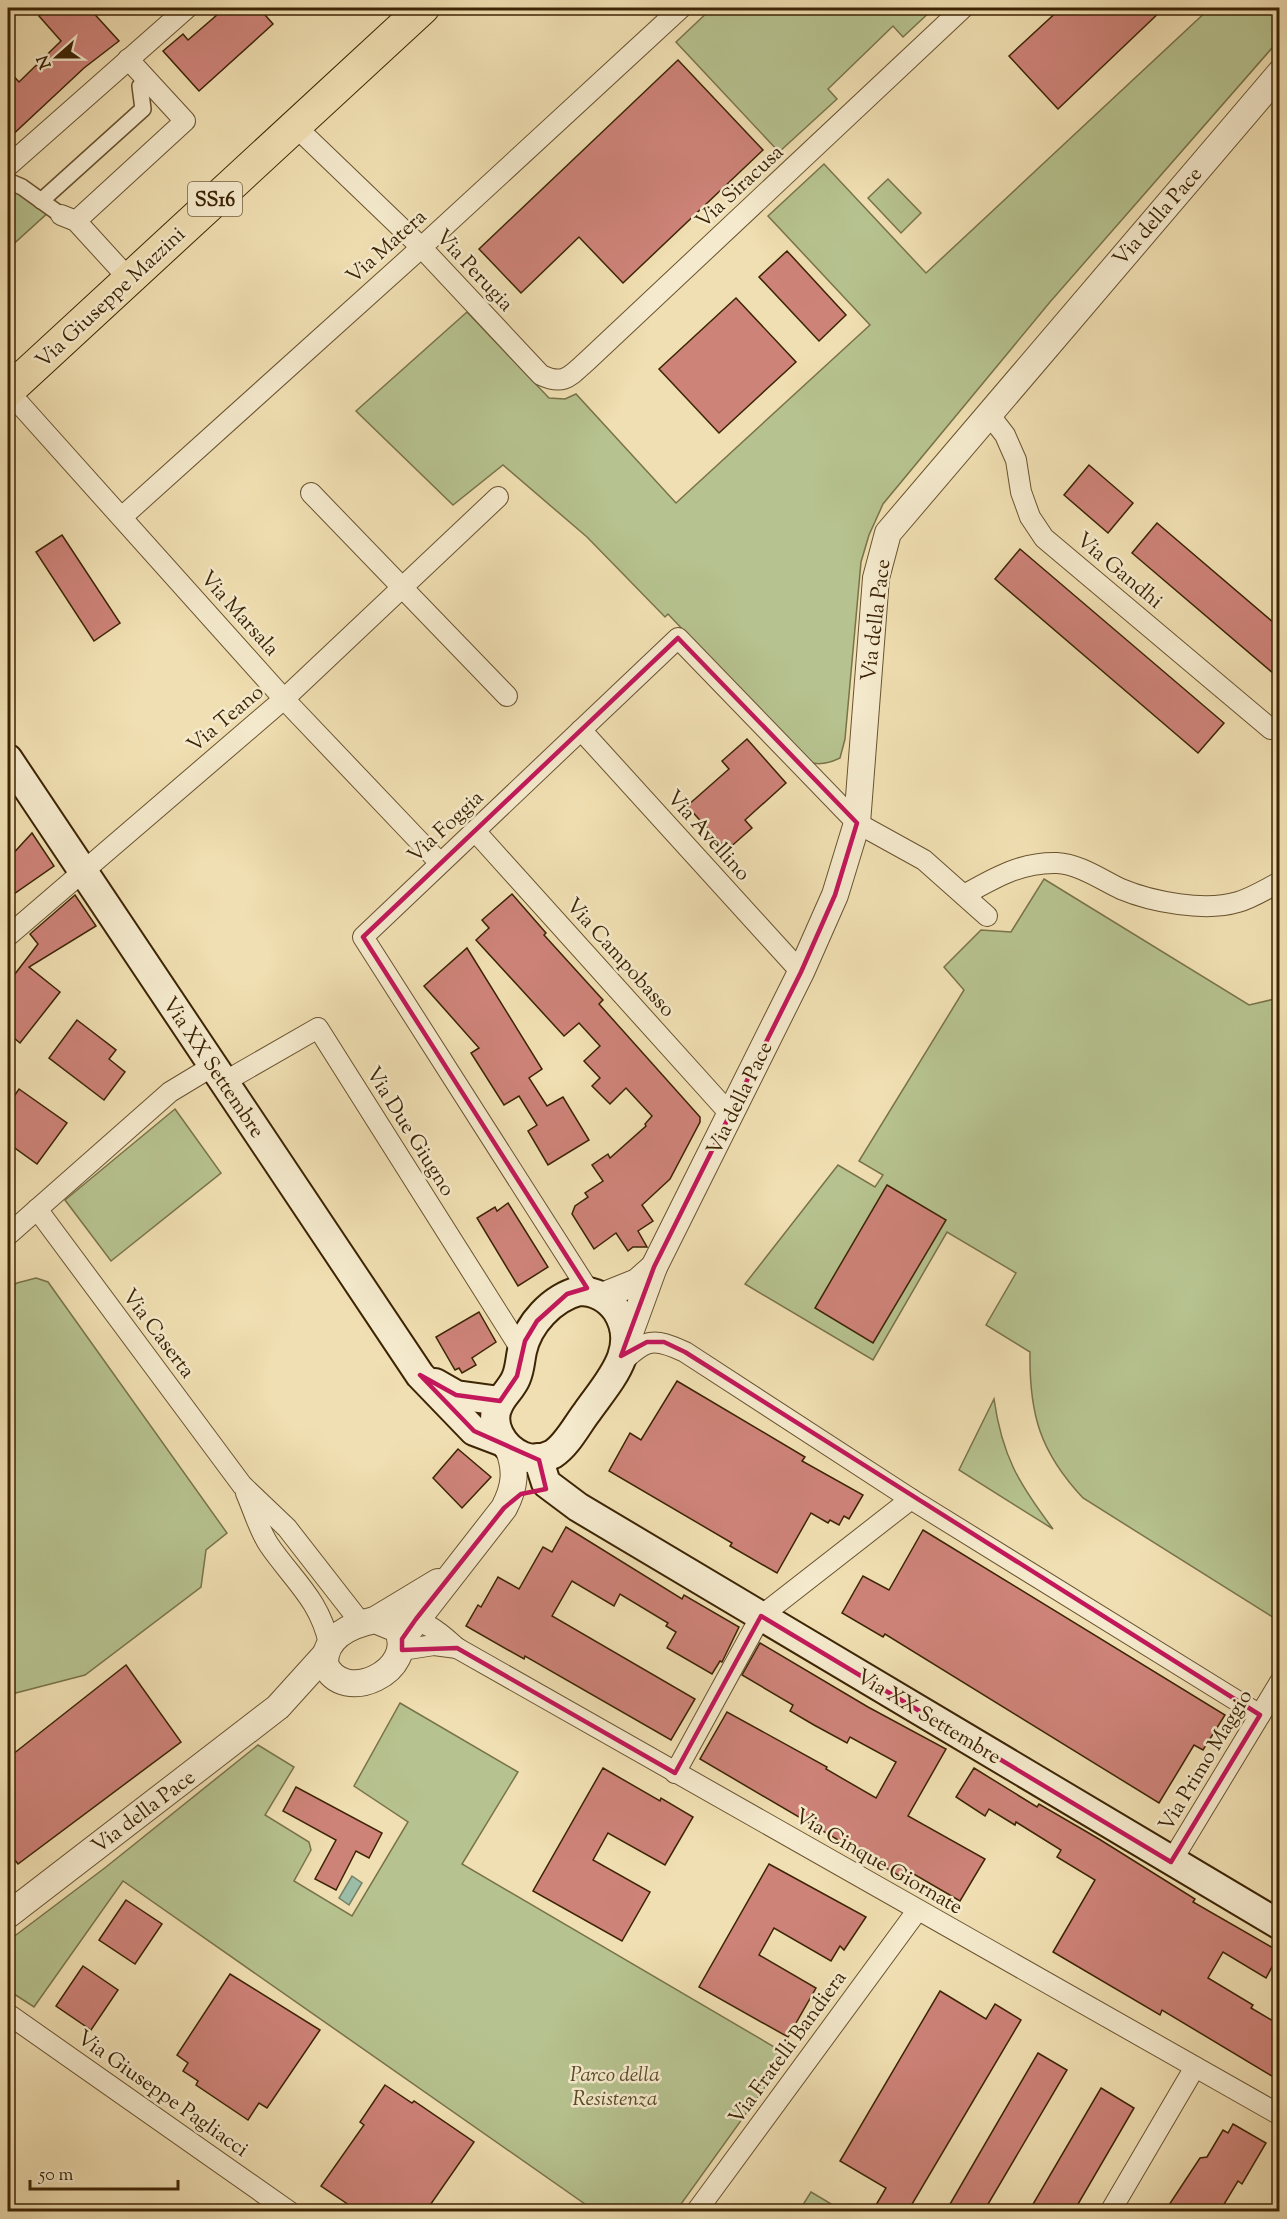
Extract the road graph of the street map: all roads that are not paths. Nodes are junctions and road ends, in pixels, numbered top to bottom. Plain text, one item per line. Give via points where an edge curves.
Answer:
1 (187, 8) edge
2 (423, 8) edge
3 (681, 8) edge
4 (963, 8) edge
5 (128, 59) junction
6 (1280, 73) edge
7 (147, 79) junction
8 (295, 126) junction
9 (8, 166) edge
10 (8, 181) edge
11 (41, 201) junction
12 (69, 218) junction
13 (421, 247) junction
14 (129, 279) junction
15 (541, 375) joint
16 (8, 391) edge
17 (988, 413) junction
18 (311, 493) dead end
19 (498, 497) dead end
20 (122, 517) junction
21 (402, 587) junction
22 (507, 696) dead end
23 (284, 699) junction
24 (1271, 729) dead end
25 (581, 730) junction
26 (8, 759) edge
27 (857, 823) junction
28 (475, 831) junction
29 (440, 863) junction
30 (82, 871) junction
31 (1280, 882) edge
32 (963, 895) junction
33 (987, 916) dead end
34 (8, 936) edge
35 (801, 972) junction
36 (219, 1074) junction
37 (731, 1114) junction
38 (37, 1209) junction
39 (8, 1235) edge
40 (654, 1268) junction
41 (595, 1294) junction
42 (522, 1351) junction
43 (624, 1352) junction
44 (420, 1375) junction
45 (500, 1401) junction
46 (570, 1436) junction
47 (506, 1445) junction
48 (536, 1459) junction
49 (242, 1485) junction
50 (552, 1489) junction
51 (911, 1499) junction
52 (513, 1501) junction
53 (578, 1507) junction
54 (456, 1570) junction
55 (761, 1616) junction
56 (390, 1629) junction
57 (457, 1647) junction
58 (327, 1649) junction
59 (1280, 1682) edge
60 (347, 1684) junction
61 (278, 1707) junction
62 (1260, 1714) junction
63 (675, 1773) junction
64 (1171, 1862) junction
65 (917, 1911) junction
66 (8, 1915) edge
67 (1280, 1925) edge
68 (8, 2014) edge
69 (1195, 2067) junction
70 (1280, 2115) edge
71 (290, 2211) edge
72 (696, 2211) edge
73 (1110, 2211) edge

1 - 5 street
2 - 8 main road, Via Giuseppe Mazzini / SS16
3 - 13 street, Via Matera
4 - 15 street, Via Siracusa via 588,361 567,378 554,381
5 - 7 street
5 - 9 street
6 - 17 street, Via della Pace
7 - 11 street via 140,86 143,109
7 - 12 street via 185,121
8 - 13 street, Via Perugia
8 - 14 main road, Via Giuseppe Mazzini / SS16
10 - 11 street
11 - 12 street
12 - 14 street
13 - 15 street, Via Perugia
13 - 20 street, Via Matera
14 - 16 main road, Via Giuseppe Mazzini / SS16
16 - 20 street, Via Marsala
17 - 24 street, Via Gandhi via 1005,435 1016,460 1030,517 1044,538
17 - 27 street, Via della Pace via 888,533 876,578
18 - 21 street
19 - 21 street, Via Teano
20 - 23 street, Via Marsala
21 - 22 street
21 - 23 street, Via Teano
23 - 29 street, Via Marsala
23 - 30 street, Via Teano
25 - 27 street, Via Foggia via 678,638
25 - 28 street, Via Foggia
25 - 35 street, Via Avellino
26 - 30 main road, Via XX Settembre
27 - 32 street via 924,860
27 - 35 street, Via della Pace via 835,895
28 - 29 street, Via Foggia
28 - 37 street, Via Campobasso
29 - 41 street, Via Foggia via 363,937
30 - 34 street, Via Teano
30 - 36 main road, Via XX Settembre
31 - 32 street via 1238,902 1197,906 1123,890 1060,863 1008,870
32 - 33 street
35 - 37 street, Via della Pace
36 - 38 street via 171,1092
36 - 42 street, Via Due Giugno via 318,1028
36 - 44 main road, Via XX Settembre
37 - 40 street, Via della Pace
38 - 39 street
38 - 49 street, Via Caserta
40 - 41 street, Via della Pace via 638,1282
40 - 43 street, Via della Pace
41 - 42 main road via 567,1294 555,1302 529,1333
41 - 43 main road via 614,1307 623,1321
42 - 45 main road via 517,1376
43 - 46 main road
43 - 51 street via 647,1342 664,1342 684,1352
44 - 45 main road, Via XX Settembre via 456,1395
44 - 47 main road, Via XX Settembre via 474,1431
45 - 47 main road via 495,1422
46 - 48 main road via 553,1454
46 - 53 main road, Via XX Settembre via 559,1470 566,1491
47 - 48 main road, Via XX Settembre
47 - 52 street via 513,1460
48 - 50 main road, Via XX Settembre
48 - 52 street
49 - 56 street, Via Caserta
49 - 58 street, Via Caserta via 267,1543 315,1603 324,1624
50 - 52 street
50 - 53 main road, Via XX Settembre
51 - 55 street
51 - 62 street
52 - 54 street
53 - 55 main road, Via XX Settembre
54 - 56 street
54 - 56 street
55 - 63 street
55 - 64 main road, Via XX Settembre
56 - 57 street, Via Cinque Giornate via 427,1646
56 - 57 street, Via Cinque Giornate via 440,1633
56 - 58 street via 344,1632
56 - 60 street via 398,1661 386,1672 360,1684
57 - 63 street, Via Cinque Giornate
58 - 60 street via 329,1673
58 - 61 street, Via della Pace
59 - 62 street, Via Primo Maggio
60 - 61 street, Via della Pace
61 - 66 street, Via della Pace
62 - 64 street, Via Primo Maggio
63 - 65 street, Via Cinque Giornate
64 - 67 main road, Via XX Settembre
65 - 69 street, Via Cinque Giornate
65 - 72 street, Via Fratelli Bandiera
68 - 71 street, Via Giuseppe Pagliacci
69 - 70 street, Via Cinque Giornate
69 - 73 street

